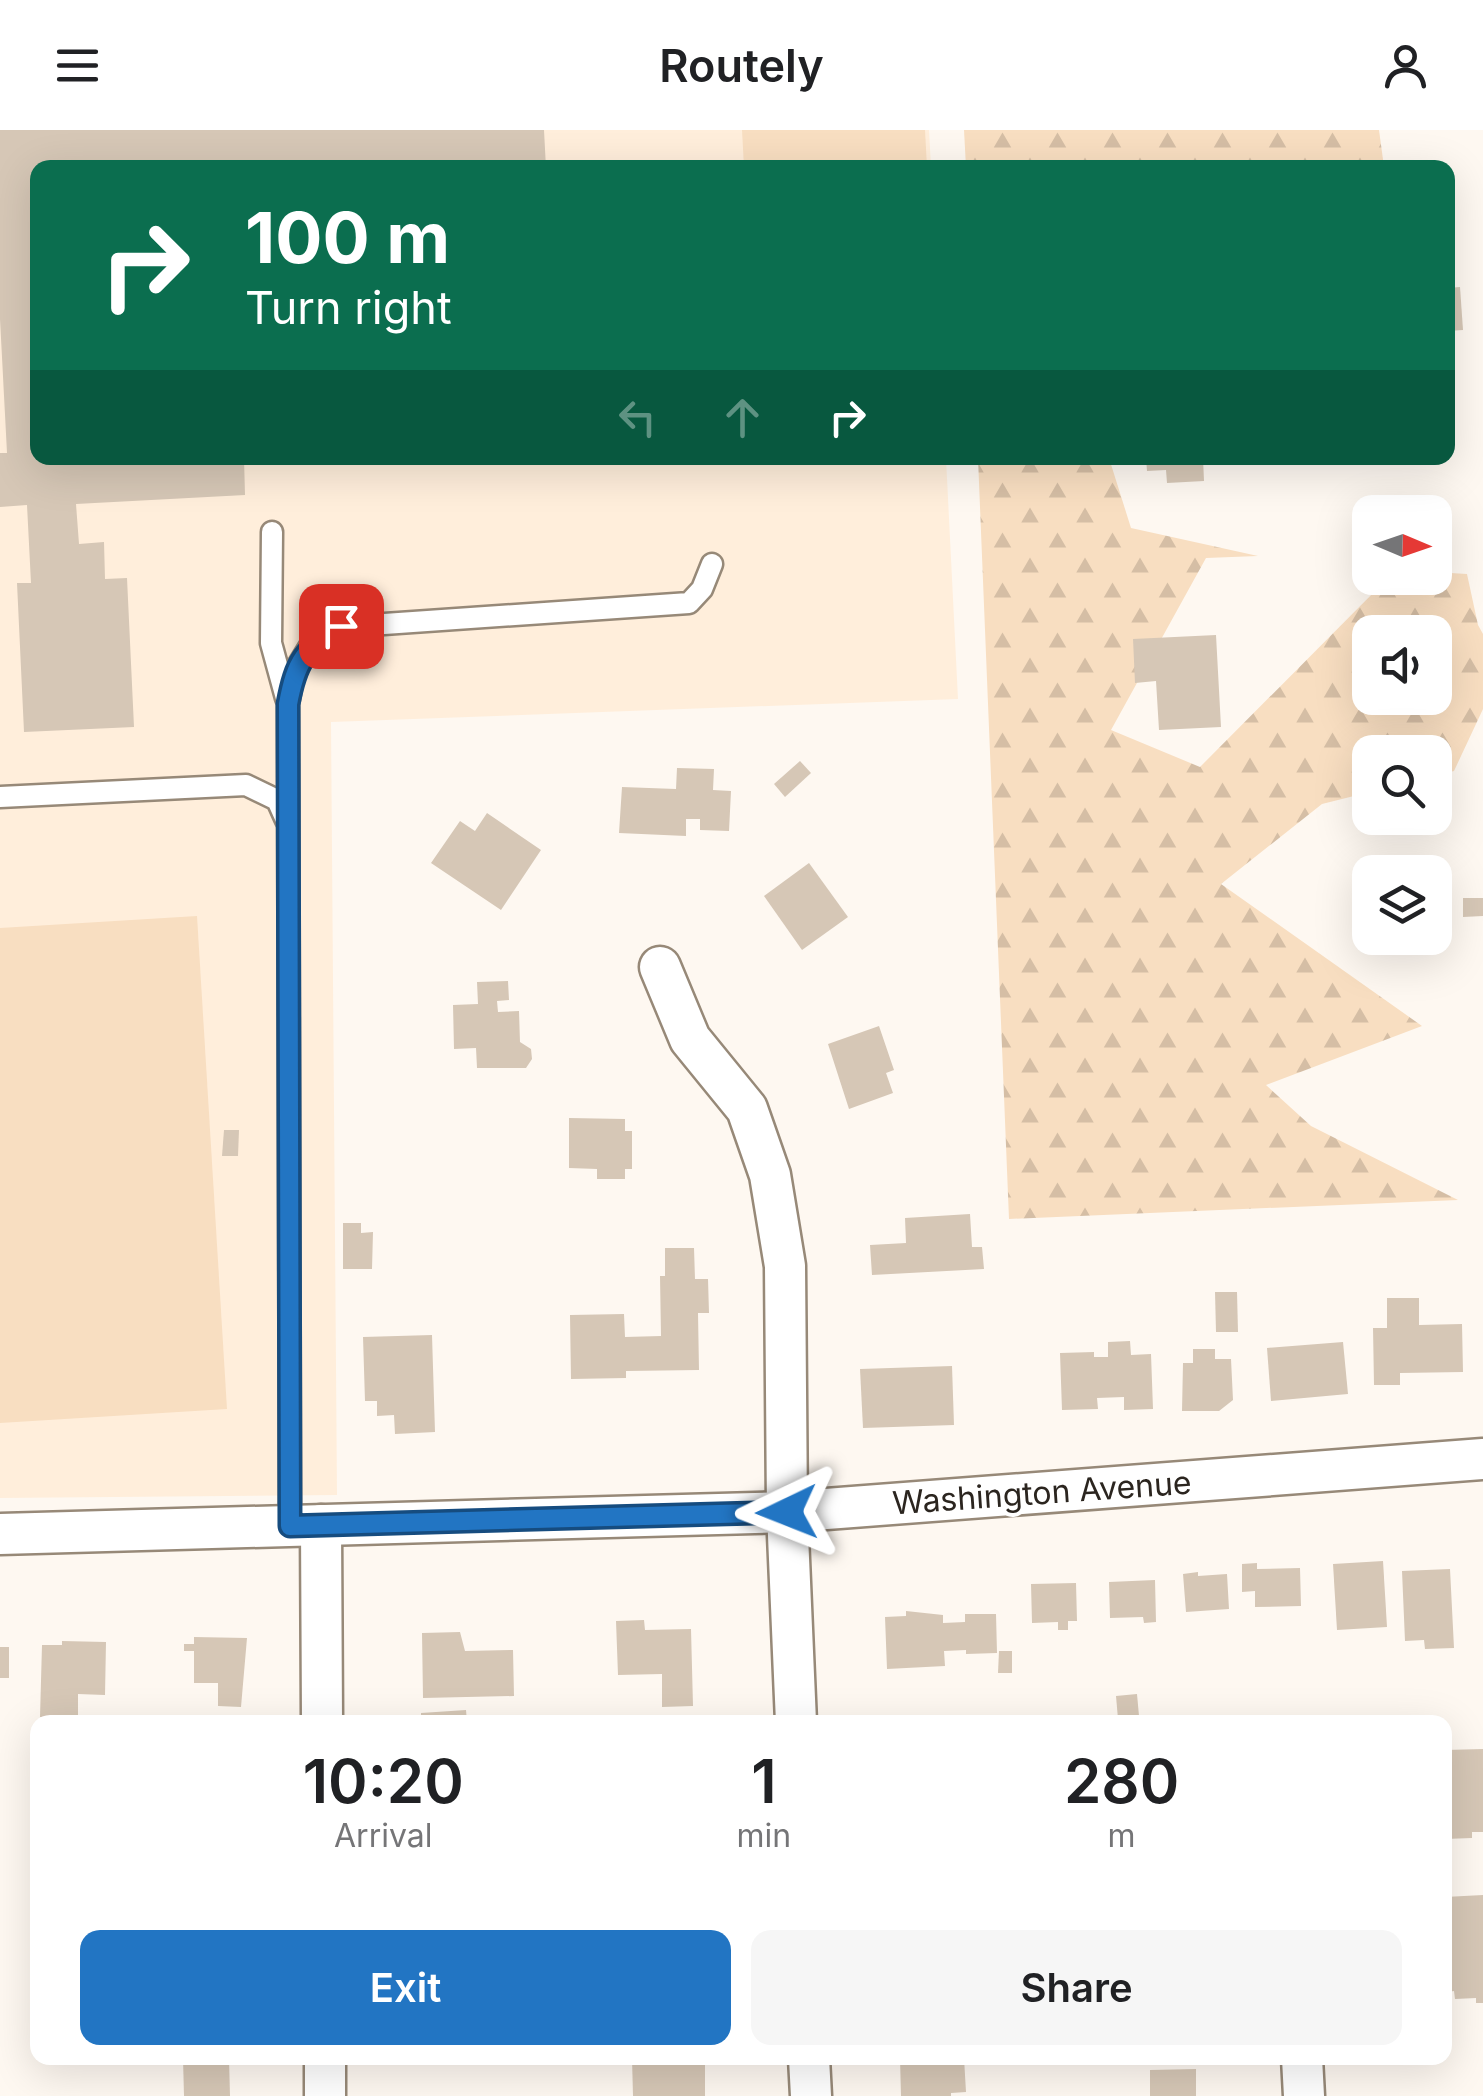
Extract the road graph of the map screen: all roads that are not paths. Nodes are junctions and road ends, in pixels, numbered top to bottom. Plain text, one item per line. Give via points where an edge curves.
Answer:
1 (272, 532) dead end
2 (712, 564) dead end
3 (288, 704) junction
4 (0, 797) edge
5 (288, 825) junction
6 (660, 967) dead end
7 (1483, 1459) edge
8 (787, 1512) junction
9 (306, 1526) junction
10 (0, 1534) edge
11 (321, 1715) edge
12 (796, 1715) edge
13 (325, 2065) edge
14 (809, 2065) edge
15 (1302, 2065) edge
16 (325, 2096) edge
17 (811, 2096) edge
18 (1304, 2096) edge

1 - 3 lane via 272,643
2 - 3 lane via 689,604 341,626 310,646 294,672
3 - 5 lane
4 - 5 lane via 246,785 277,800
5 - 9 lane
6 - 8 street via 690,1040 747,1109 770,1175 785,1266
7 - 8 street, Washington Avenue
8 - 9 street, Washington Avenue
8 - 12 street
9 - 10 street, Washington Avenue
9 - 11 street
13 - 16 street
14 - 17 street
15 - 18 street

